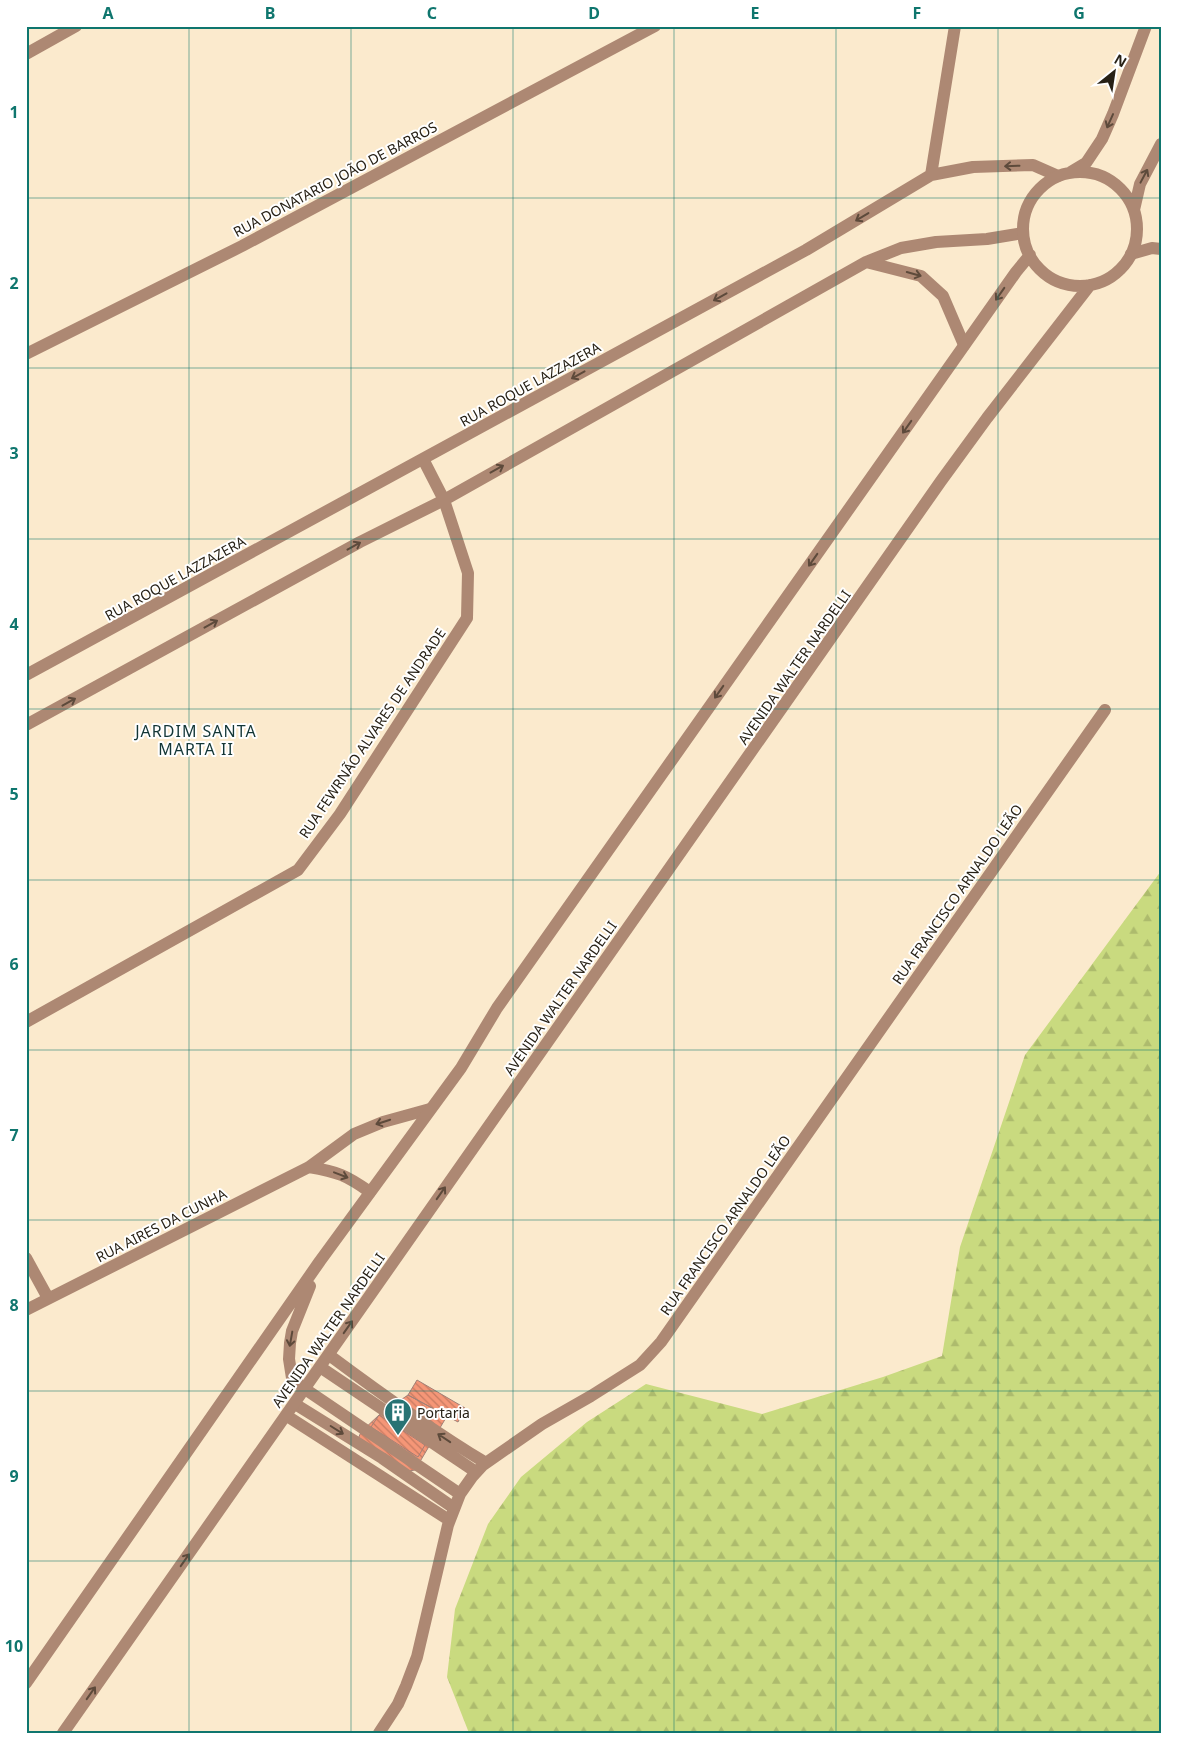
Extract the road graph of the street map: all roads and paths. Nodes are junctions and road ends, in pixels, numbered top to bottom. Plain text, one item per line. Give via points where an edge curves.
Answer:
1 (76, 26) edge
2 (655, 26) edge
3 (955, 26) edge
4 (1146, 26) edge
5 (26, 54) edge
6 (1161, 144) edge
7 (1063, 174) junction
8 (930, 175) junction
9 (1134, 210) junction
10 (1023, 233) junction
11 (1161, 249) edge
12 (1131, 254) junction
13 (1030, 255) junction
14 (866, 262) junction
15 (1090, 285) junction
16 (964, 345) junction
17 (26, 354) edge
18 (423, 460) junction
19 (444, 500) junction
20 (26, 675) edge
21 (1105, 710) dead end
22 (26, 726) edge
23 (26, 1022) edge
24 (430, 1109) junction
25 (309, 1167) junction
26 (370, 1192) junction
27 (26, 1258) edge
28 (320, 1261) junction
29 (48, 1298) junction
30 (26, 1310) edge
31 (329, 1355) junction
32 (320, 1367) junction
33 (305, 1389) junction
34 (295, 1404) junction
35 (287, 1416) junction
36 (481, 1468) junction
37 (460, 1494) junction
38 (452, 1514) junction
39 (26, 1683) edge
40 (63, 1733) edge
41 (379, 1733) edge

1 - 5 street
2 - 17 street, RUA DONATARIO JOÃO DE BARROS via 242,246
3 - 8 street
4 -> 7 street via 1102,139 1086,163
9 -> 6 street via 1140,184
7 -> 8 street, RUA ROQUE LAZZAZERA via 1033,165 973,167
7 - 9 street via 1089,172 1108,180 1124,192
7 - 10 street via 1043,186 1031,199 1024,215
8 -> 18 street, RUA ROQUE LAZZAZERA via 806,250
9 - 12 street via 1136,240
10 - 13 street
10 - 14 street via 901,248
11 - 12 street
12 - 15 street via 1115,275
13 - 15 street via 1036,266 1060,283
13 -> 16 street
14 -> 16 street via 921,276 943,296
19 -> 14 street
31 -> 15 street, AVENIDA WALTER NARDELLI via 941,482
16 -> 24 street via 496,1008 461,1068
18 - 19 street, RUA FEWRNÃO ALVARES DE ANDRADE
18 - 20 street, RUA ROQUE LAZZAZERA
22 -> 19 street
19 - 23 street, RUA FEWRNÃO ALVARES DE ANDRADE via 468,573 467,618 340,814 298,870
21 - 36 street, RUA FRANCISCO ARNALDO LEÃO via 661,1342 640,1365 542,1424
24 -> 25 street, RUA AIRES DA CUNHA via 354,1134
24 - 26 street
25 -> 26 street via 347,1176
25 - 29 street, RUA AIRES DA CUNHA
26 - 28 street
27 - 29 street
28 -> 33 street via 301,1305 290,1343 292,1378
28 - 39 street
29 - 30 street, RUA AIRES DA CUNHA
31 - 32 street, AVENIDA WALTER NARDELLI
36 -> 31 street
32 - 33 street, AVENIDA WALTER NARDELLI
32 - 36 street
33 - 34 street, AVENIDA WALTER NARDELLI
33 - 37 street
34 - 35 street, AVENIDA WALTER NARDELLI
34 -> 38 street via 382,1458
35 - 38 street
40 -> 35 street, AVENIDA WALTER NARDELLI
36 - 37 street, RUA FRANCISCO ARNALDO LEÃO
37 - 38 street, RUA FRANCISCO ARNALDO LEÃO
38 - 41 street, RUA FRANCISCO ARNALDO LEÃO via 438,1560 417,1656 398,1704

